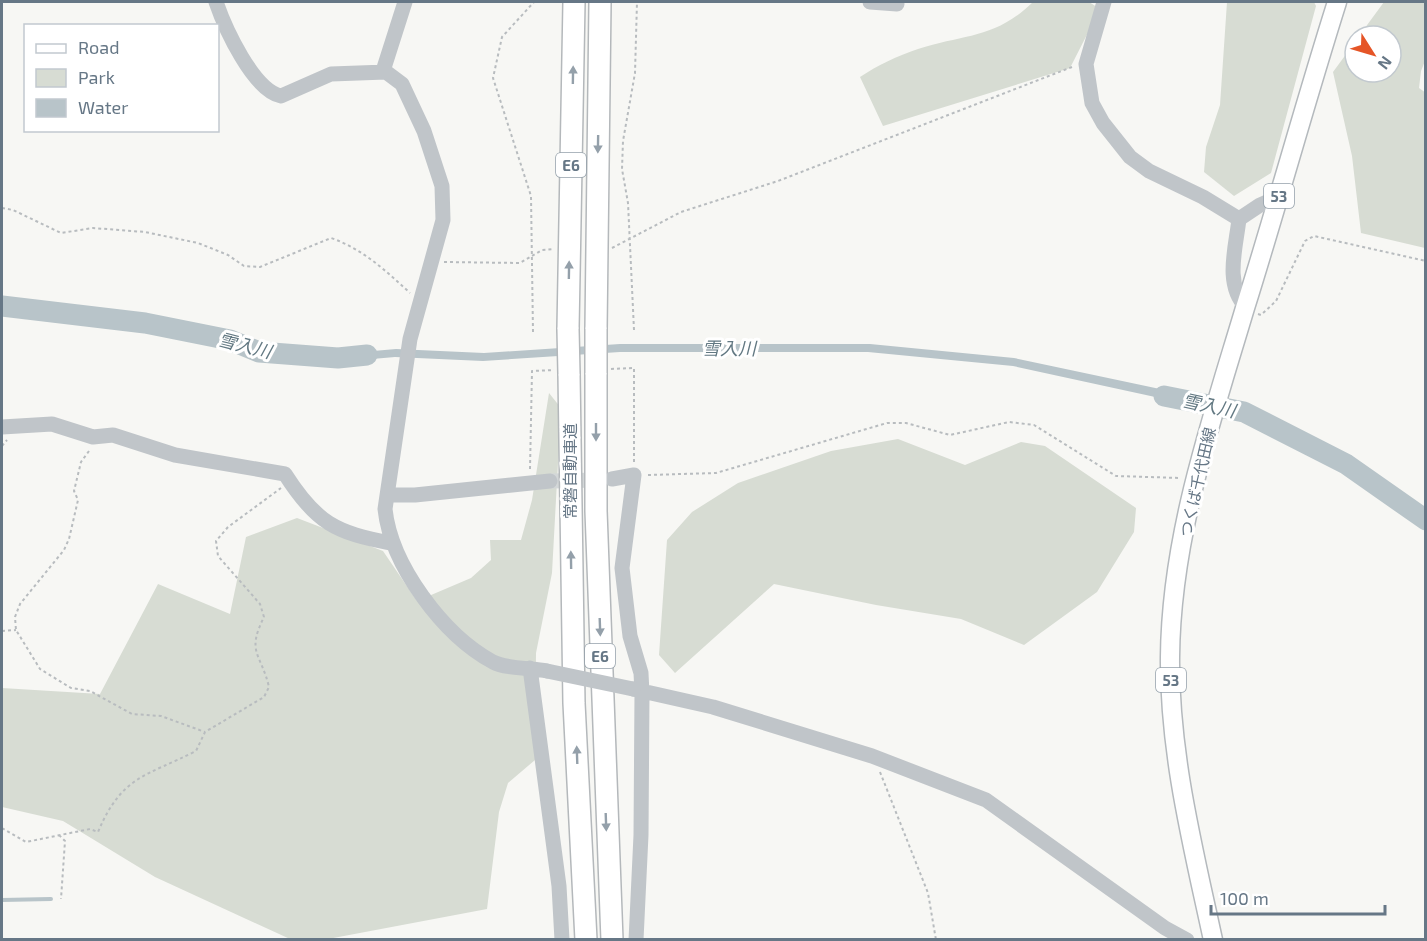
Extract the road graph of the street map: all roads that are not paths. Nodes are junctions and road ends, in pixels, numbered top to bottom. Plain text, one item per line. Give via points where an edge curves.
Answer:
1 (216, 2) edge
2 (405, 2) edge
3 (574, 2) edge
4 (600, 2) edge
5 (870, 2) edge
6 (1104, 2) edge
7 (1337, 2) edge
8 (897, 4) dead end
9 (383, 71) junction
10 (1278, 197) junction
11 (1239, 219) junction
12 (1246, 307) junction
13 (2, 427) edge
14 (612, 479) tunnel mouth
15 (550, 481) tunnel mouth
16 (387, 495) junction
17 (391, 543) junction
18 (530, 668) junction
19 (637, 691) junction
20 (562, 939) edge
21 (586, 939) edge
22 (612, 939) edge
23 (636, 939) edge
24 (1187, 939) edge
25 (1213, 939) edge

1 - 9 street via 252,76 273,94 281,96 331,74
2 - 9 street
21 -> 3 highway, 常磐自動車道 / E6, bridge via 574,703 568,329
4 -> 22 highway, 常磐自動車道 / E6, bridge via 596,522
5 - 8 street
6 - 11 street via 1086,64 1092,103 1103,123 1130,157 1149,171
7 - 10 main road, つくば千代田線 / 53
9 - 16 street via 402,84 424,131 442,186 443,220 410,339
10 - 11 street
10 - 12 main road, つくば千代田線 / 53
11 - 12 street via 1233,271 1237,297
12 - 25 main road, つくば千代田線 / 53 via 1196,478 1174,587 1170,659 1179,775
13 - 17 street via 52,424 93,437 113,435 175,455 285,474 317,514 332,526 351,536
14 - 19 street via 634,475 622,568 630,636 641,673
15 - 16 street
16 - 17 street via 385,509
17 - 18 street via 414,585 455,632 495,663
18 - 19 street, bridge
18 - 20 street via 559,886
19 - 23 street via 641,835
19 - 24 street via 713,707 872,756 986,800 1165,928

